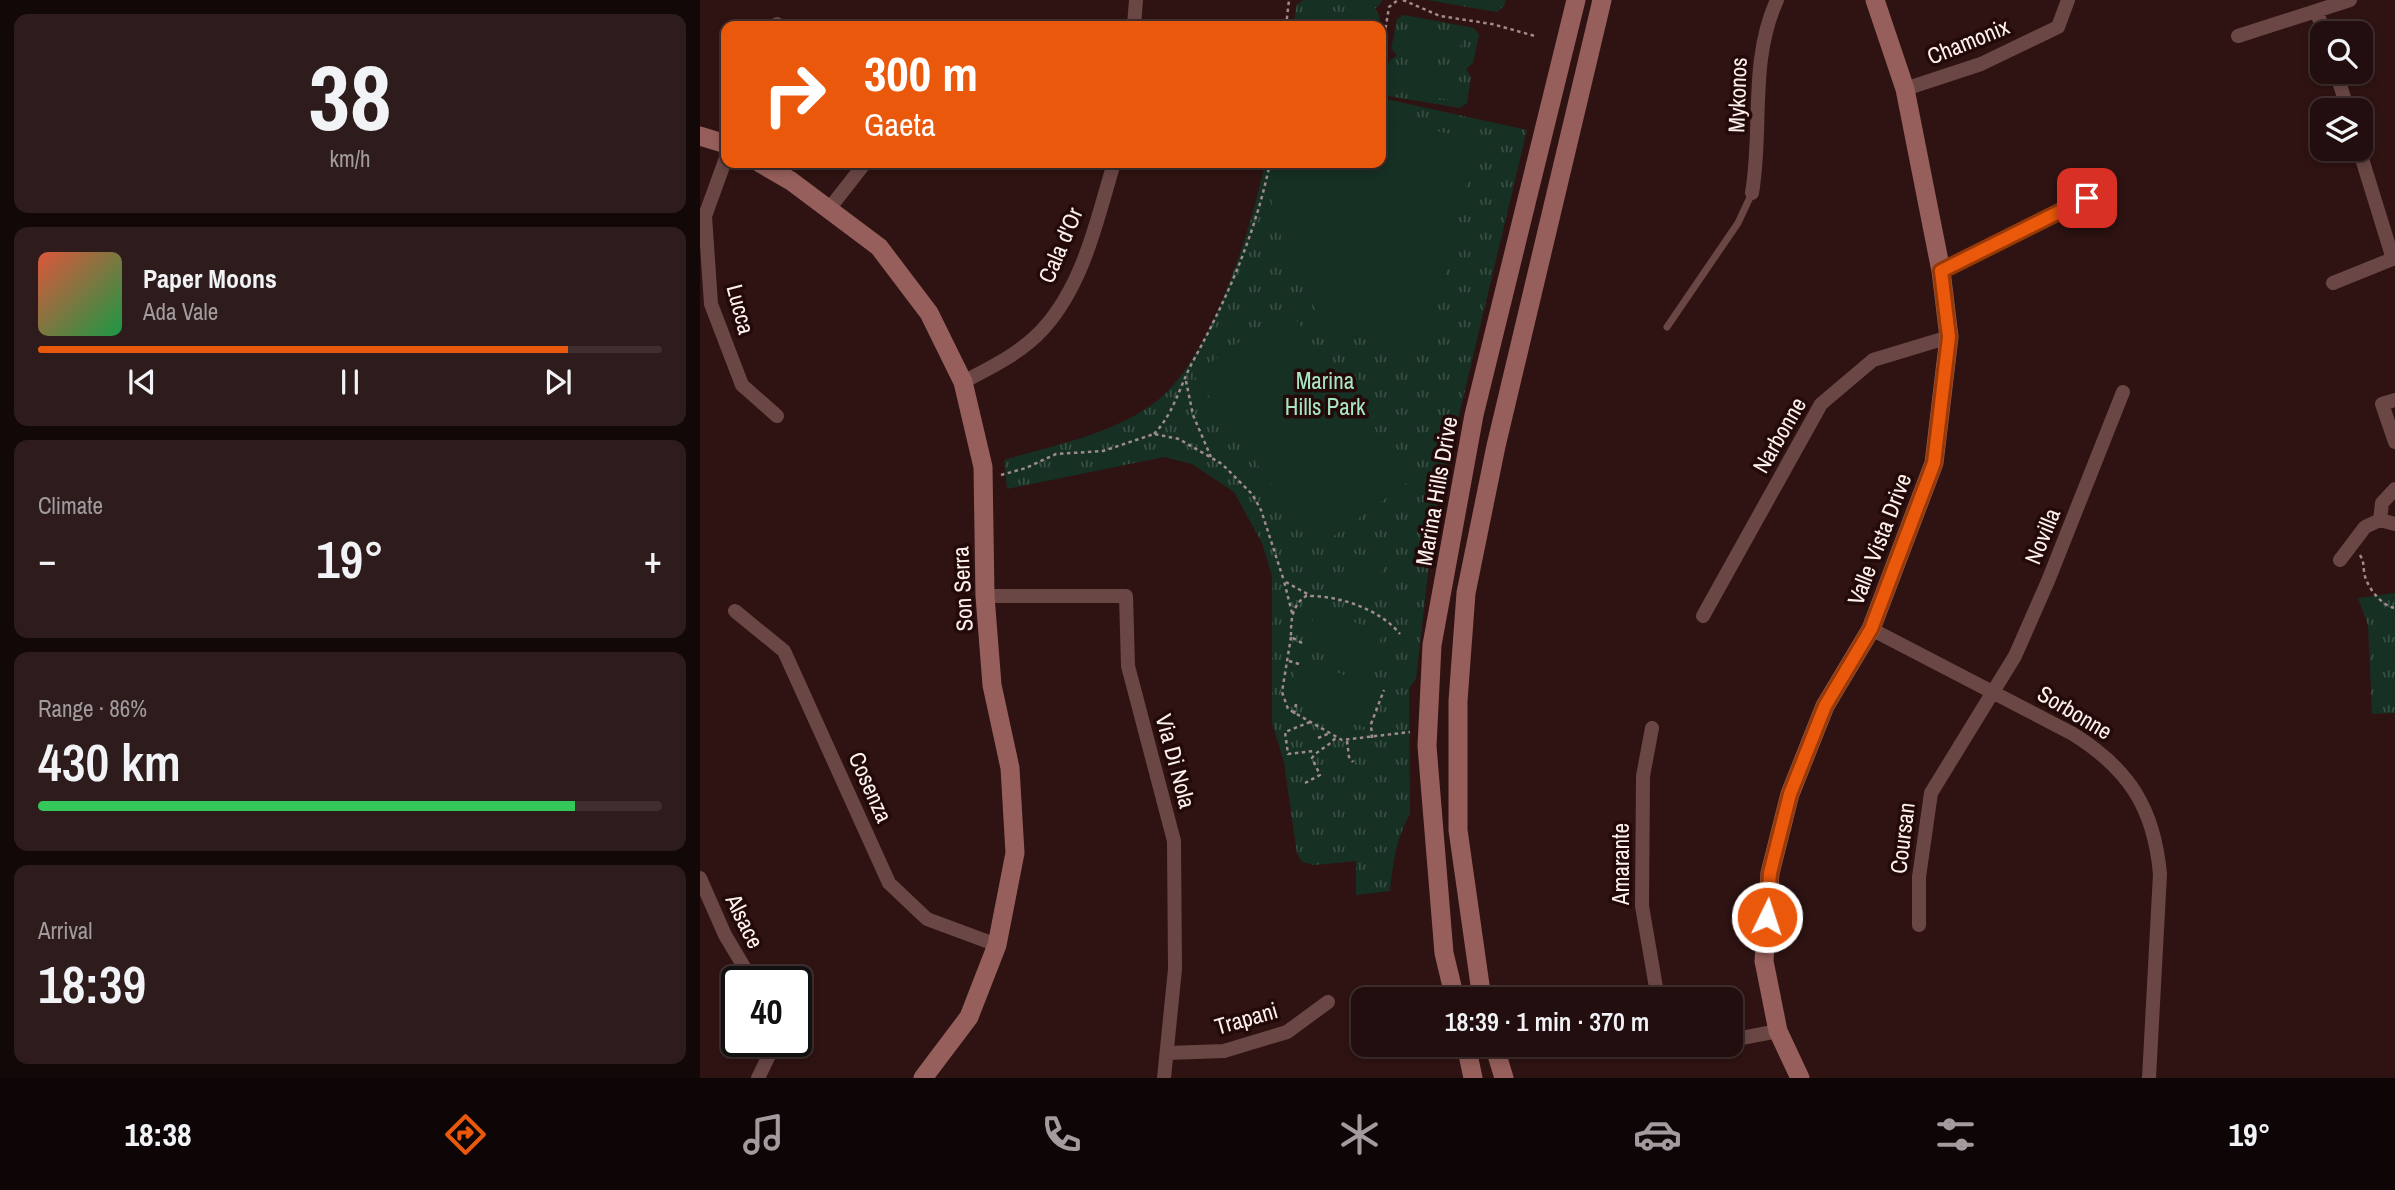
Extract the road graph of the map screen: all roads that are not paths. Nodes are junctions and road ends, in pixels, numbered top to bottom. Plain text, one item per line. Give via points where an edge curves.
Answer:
1 (1136, 0) edge
2 (1576, 0) edge
3 (1602, 0) edge
4 (1777, 0) edge
5 (1875, 0) edge
6 (2068, 0) edge
7 (2350, 0) edge
8 (2318, 12) junction
9 (1134, 21) edge
10 (2321, 21) edge
11 (2238, 36) dead end
12 (1905, 89) junction
13 (700, 136) edge
14 (721, 142) edge
15 (2363, 161) edge
16 (722, 168) edge
17 (768, 168) edge
18 (861, 168) edge
19 (1112, 168) edge
20 (1752, 193) joint
21 (2087, 198) dead end
22 (829, 209) junction
23 (2394, 258) edge
24 (1941, 271) junction
25 (2333, 283) dead end
26 (1667, 327) dead end
27 (1949, 337) junction
28 (963, 382) junction
29 (2123, 393) dead end
30 (2395, 400) edge
31 (777, 416) dead end
32 (2395, 442) edge
33 (2395, 489) edge
34 (2388, 522) edge
35 (2340, 560) dead end
36 (985, 596) junction
37 (735, 611) dead end
38 (1703, 616) dead end
39 (1871, 629) junction
40 (1995, 692) junction
41 (1652, 728) dead end
42 (700, 878) edge
43 (1919, 925) dead end
44 (998, 945) junction
45 (743, 966) edge
46 (1452, 987) edge
47 (1480, 987) edge
48 (1656, 987) edge
49 (1328, 1002) dead end
50 (1778, 1031) junction
51 (1743, 1038) edge
52 (1167, 1053) junction
53 (768, 1057) edge
54 (1468, 1057) edge
55 (1498, 1057) edge
56 (758, 1078) edge
57 (923, 1078) edge
58 (1164, 1078) edge
59 (1473, 1078) edge
60 (1504, 1078) edge
61 (1800, 1078) edge
62 (2149, 1078) edge

1 - 9 street
2 - 46 street, Marina Hills Drive via 1474,415 1432,645 1427,746 1444,953
3 - 47 street, Marina Hills Drive via 1496,446 1466,593 1458,701 1458,830
4 - 20 street, Mykonos via 1762,43
5 - 12 street, Valle Vista Drive
6 - 12 street, Chamonix via 2058,27 1981,64
7 - 8 street
8 - 10 street
8 - 11 street
12 - 24 street, Valle Vista Drive
13 - 14 street
15 - 23 street
16 - 31 street, Lucca via 705,216 711,304 742,385
17 - 22 street, Son Serra
18 - 22 street
19 - 28 street, Cala d'Or via 1077,279 1044,328 1009,358
20 - 26 lane via 1738,223
21 - 24 street
22 - 28 street, Son Serra via 879,247 929,313
23 - 25 street
24 - 27 street, Valle Vista Drive
27 - 38 street, Narbonne via 1873,360 1821,404
27 - 39 street, Valle Vista Drive via 1934,463
28 - 36 street, Son Serra via 983,478
29 - 40 street, Novilla via 2048,582
30 - 32 street via 2382,404
33 - 34 street via 2382,503
34 - 35 street via 2364,527
36 - 44 street, Son Serra via 992,685 1010,768 1015,853
36 - 52 street, Via Di Nola via 1126,596 1128,666 1174,841 1175,969
37 - 44 street, Cosenza via 783,652 889,883 927,919
39 - 40 street, Sorbonne
39 - 50 street, Valle Vista Drive via 1825,706 1790,794 1770,873 1764,961
40 - 43 street, Coursan via 1931,793 1919,877
40 - 62 street, Sorbonne via 2101,751 2127,777 2146,810 2157,841 2160,874
41 - 48 street, Amarante via 1643,776 1642,906
42 - 45 street, Alsace
44 - 57 street, Son Serra via 969,1017
49 - 52 street, Trapani via 1287,1032 1224,1051
50 - 51 street
50 - 61 street, Valle Vista Drive
52 - 58 street, Via Di Nola
53 - 56 street
54 - 59 street
55 - 60 street

